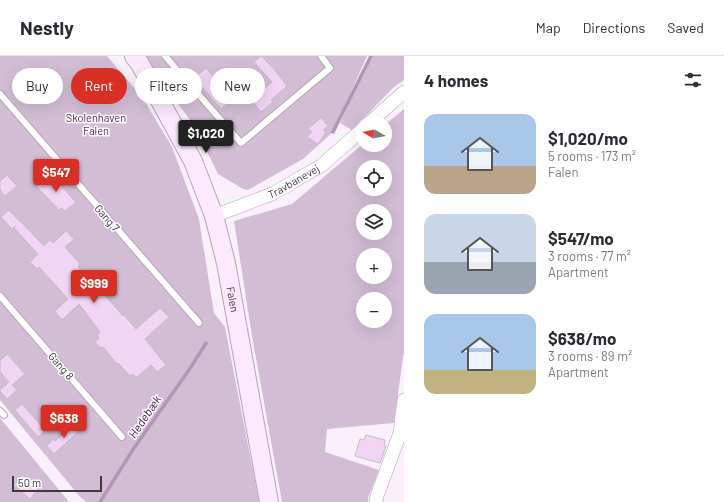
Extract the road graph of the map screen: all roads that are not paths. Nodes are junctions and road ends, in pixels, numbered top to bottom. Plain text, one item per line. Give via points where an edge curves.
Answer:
1 (126, 56) edge
2 (134, 56) edge
3 (165, 56) edge
4 (321, 56) edge
5 (404, 92) edge
6 (0, 94) edge
7 (164, 108) junction
8 (377, 116) edge
9 (356, 135) edge
10 (214, 216) junction
11 (0, 296) edge
12 (199, 323) dead end
13 (404, 400) edge
14 (402, 435) edge
15 (122, 437) dead end
16 (269, 502) edge
17 (376, 502) edge

1 - 7 street, Falen
2 - 7 street, Falen
3 - 4 lane via 241,143 330,68
5 - 8 street
6 - 12 lane, Gang 7
7 - 10 street, Falen via 193,161
9 - 10 street, Travbanevej via 322,165 272,194
10 - 16 street, Falen via 226,263
11 - 15 lane, Gang 8
13 - 14 street
14 - 17 street via 376,496

